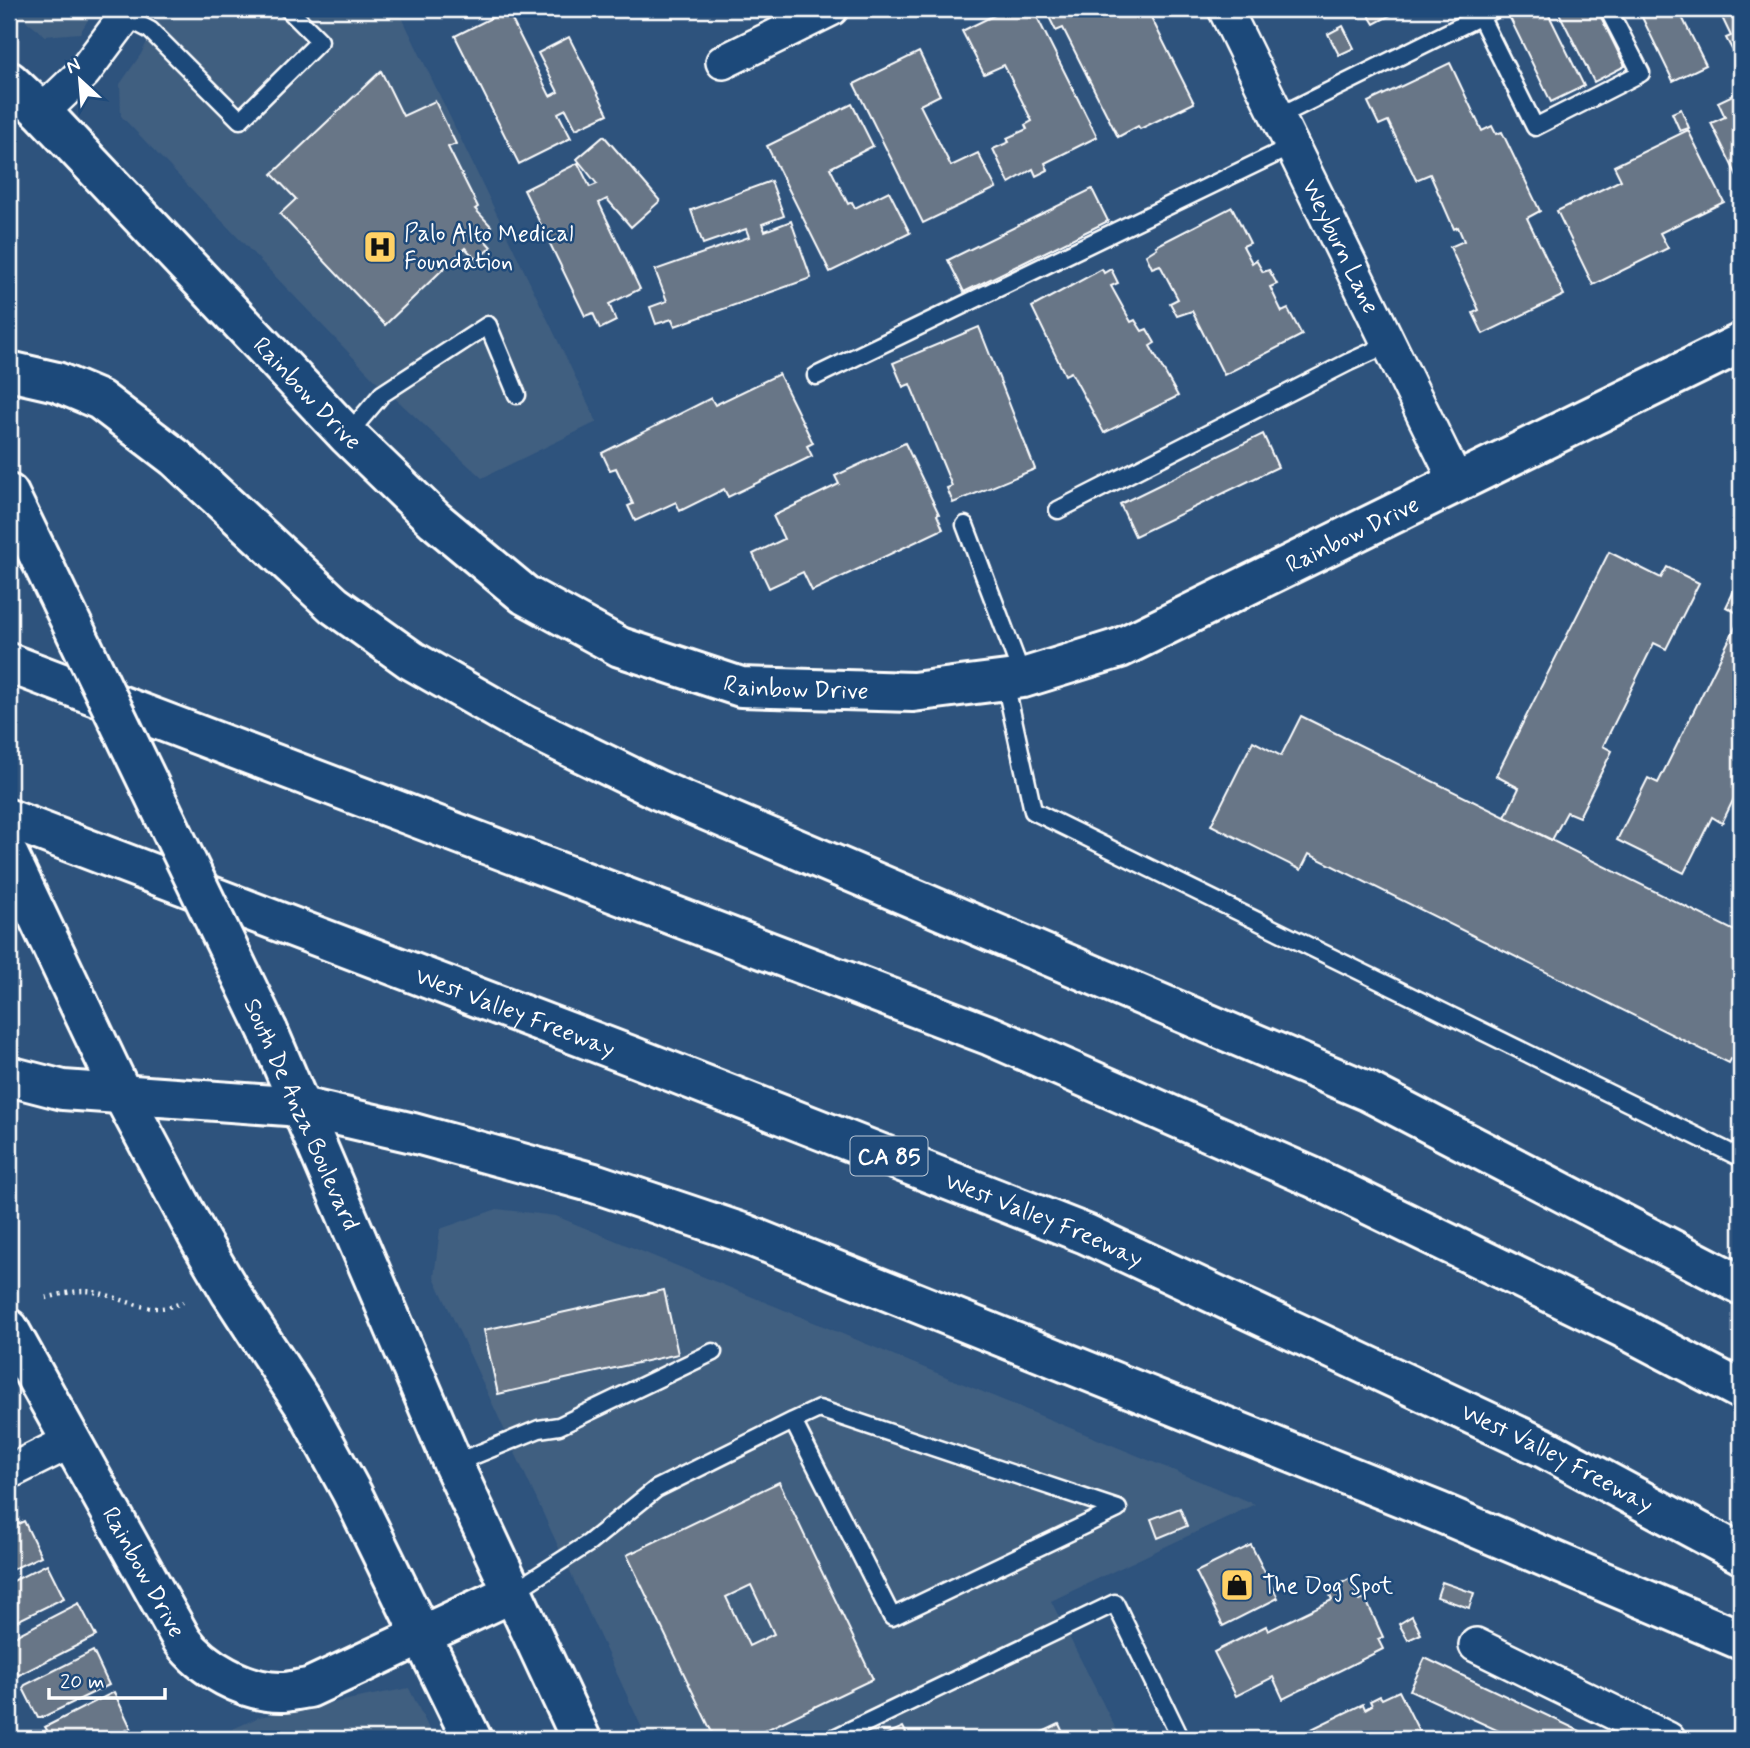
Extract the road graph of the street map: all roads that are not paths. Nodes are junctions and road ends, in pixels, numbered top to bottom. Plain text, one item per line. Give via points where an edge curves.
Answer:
1 (288, 9) edge
2 (831, 9) edge
3 (1225, 9) edge
4 (1495, 9) edge
5 (1608, 9) edge
6 (127, 13) edge
7 (1480, 16) junction
8 (723, 62) dead end
9 (9, 81) edge
10 (42, 112) junction
11 (1277, 117) junction
12 (1292, 146) junction
13 (1741, 342) edge
14 (1389, 344) junction
15 (9, 371) edge
16 (816, 376) dead end
17 (517, 395) dead end
18 (346, 435) junction
19 (1457, 483) junction
20 (9, 494) edge
21 (1058, 510) dead end
22 (965, 525) dead end
23 (9, 663) edge
24 (1014, 680) junction
25 (9, 819) edge
26 (9, 856) edge
27 (9, 1076) edge
28 (121, 1092) junction
29 (301, 1107) junction
30 (1741, 1158) edge
31 (1741, 1286) edge
32 (9, 1329) edge
33 (713, 1352) dead end
34 (1741, 1390) edge
35 (793, 1421) junction
36 (71, 1441) junction
37 (453, 1464) junction
38 (9, 1472) edge
39 (1741, 1554) edge
40 (512, 1593) junction
41 (424, 1636) junction
42 (1741, 1640) edge
43 (1476, 1645) dead end
44 (1178, 1733) dead end
45 (472, 1739) edge
46 (582, 1739) edge
47 (832, 1739) edge
48 (1668, 1739) edge

1 - 6 lane via 320,41 240,120
2 - 8 street
3 - 11 street, Weyburn Lane
4 - 7 lane
5 - 7 lane via 1641,73 1535,127
6 - 10 street via 84,72
7 - 11 lane
9 - 10 main road, Rainbow Drive
10 - 18 main road, Rainbow Drive
11 - 12 street, Weyburn Lane
12 - 14 street, Weyburn Lane
12 - 16 lane
13 - 19 main road, Rainbow Drive
14 - 19 street, Weyburn Lane
14 - 21 lane
15 - 31 main road via 57,382 100,400 176,458 334,605 411,660 525,725 671,796 1367,1091
17 - 18 lane via 488,325 382,394
18 - 24 main road, Rainbow Drive via 435,520 525,595 620,647 741,687 913,692
19 - 24 main road, Rainbow Drive via 1121,648
20 - 29 main road, South De Anza Boulevard, bridge
22 - 24 lane
23 - 34 main road via 991,1036 1312,1177
24 - 30 lane via 1033,811
25 - 39 main road, West Valley Freeway / CA 85 via 1086,1234 1542,1447
26 - 28 main road
27 - 28 main road via 63,1090
28 - 29 main road
28 - 41 main road via 201,1242 304,1405
29 - 37 main road, South De Anza Boulevard
29 - 42 main road via 594,1183 740,1232 1439,1512
32 - 36 main road, Rainbow Drive
33 - 37 lane via 559,1426 539,1429
35 - 35 lane via 819,1409 1118,1509 892,1617
35 - 40 lane via 656,1489 589,1543
36 - 38 street
36 - 41 main road, Rainbow Drive via 182,1640 191,1652 232,1679 259,1690 309,1688
37 - 40 main road, South De Anza Boulevard
40 - 41 main road, Rainbow Drive
40 - 46 main road, South De Anza Boulevard
41 - 45 main road
43 - 48 street
44 - 47 lane via 1115,1602

